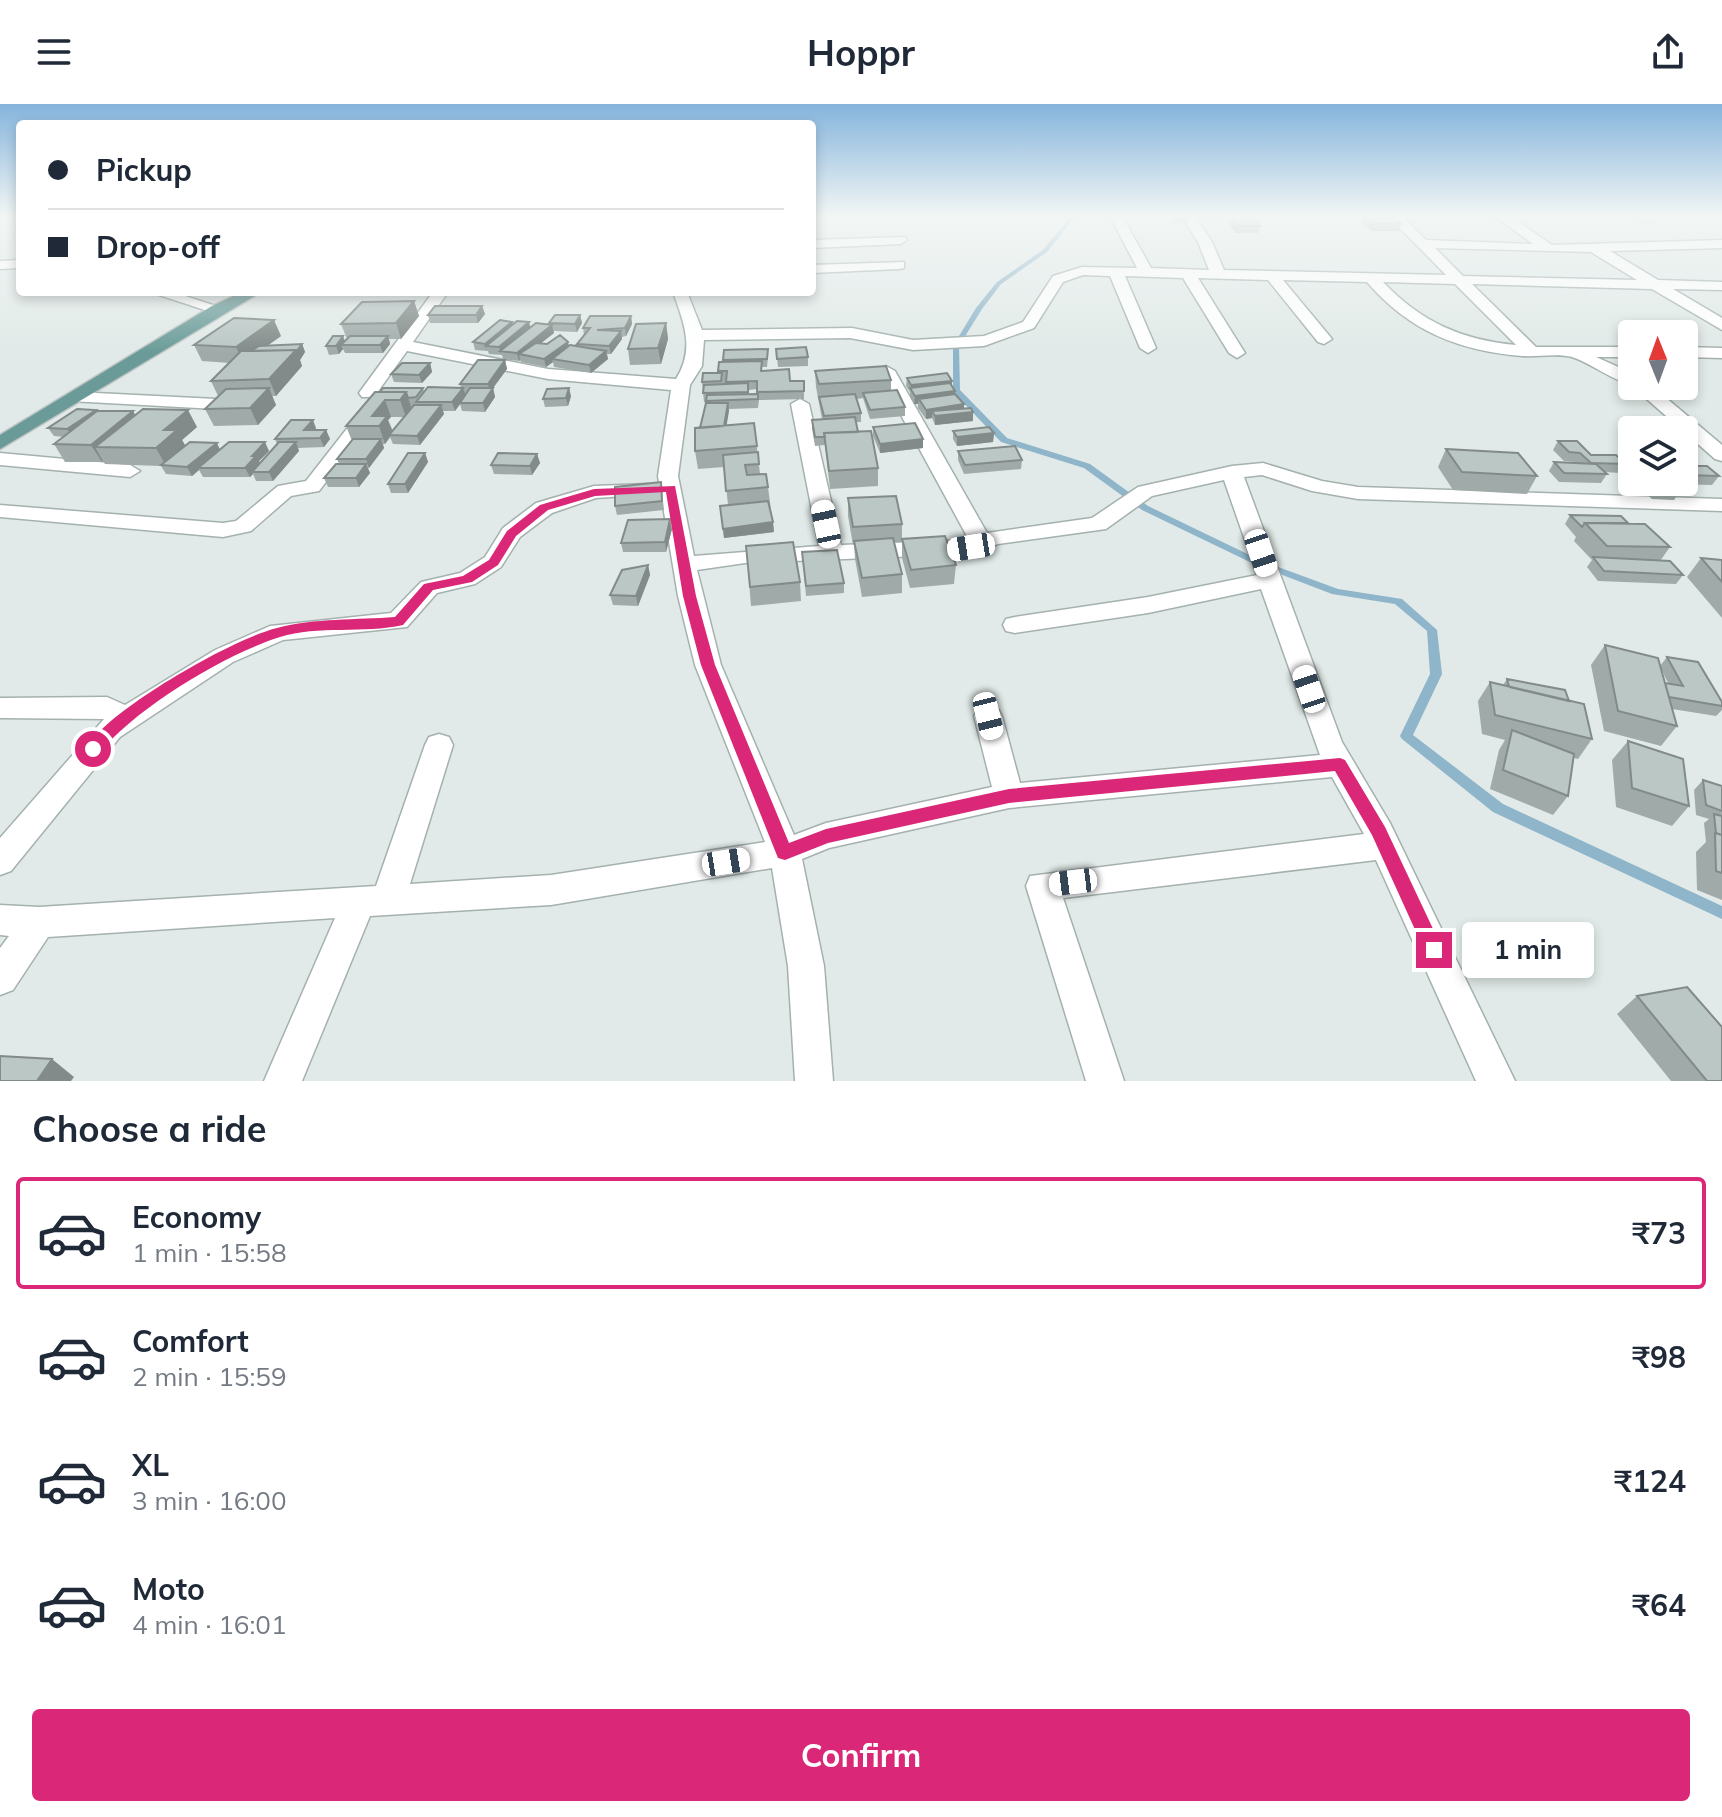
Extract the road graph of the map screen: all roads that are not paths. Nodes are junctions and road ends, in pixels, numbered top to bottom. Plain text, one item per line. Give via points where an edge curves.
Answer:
1 (1140, 262) edge
2 (1213, 262) edge
3 (1443, 262) edge
4 (1616, 262) edge
5 (899, 265) dead end
6 (816, 269) edge
7 (1116, 273) junction
8 (1147, 274) junction
9 (1188, 274) junction
10 (1219, 276) junction
11 (1273, 277) junction
12 (1373, 280) junction
13 (1462, 280) junction
14 (1654, 285) junction
15 (1722, 286) edge
16 (171, 296) edge
17 (245, 296) edge
18 (438, 296) edge
19 (681, 296) edge
20 (217, 309) junction
21 (1722, 325) edge
22 (696, 335) junction
23 (1324, 339) dead end
24 (402, 345) junction
25 (1148, 348) dead end
26 (1530, 350) junction
27 (1565, 351) junction
28 (1618, 352) edge
29 (1698, 352) edge
30 (1237, 353) dead end
31 (1722, 353) edge
32 (886, 371) edge
33 (1618, 374) edge
34 (681, 385) junction
35 (76, 397) junction
36 (1657, 400) edge
37 (216, 404) edge
38 (800, 404) dead end
39 (0, 443) edge
40 (1722, 455) edge
41 (0, 459) edge
42 (130, 471) dead end
43 (1232, 472) junction
44 (671, 489) junction
45 (1722, 505) edge
46 (0, 511) edge
47 (981, 542) junction
48 (832, 554) junction
49 (685, 564) junction
50 (1270, 580) junction
51 (1015, 625) dead end
52 (0, 708) edge
53 (988, 716) dead end
54 (126, 719) junction
55 (439, 745) dead end
56 (1340, 765) junction
57 (1009, 796) junction
58 (1385, 845) junction
59 (785, 852) junction
60 (0, 861) edge
61 (373, 901) junction
62 (0, 920) edge
63 (39, 922) junction
64 (0, 978) edge
65 (283, 1081) edge
66 (814, 1081) edge
67 (1105, 1081) edge
68 (1496, 1081) edge

1 - 8 street
2 - 10 street
3 - 13 street
4 - 14 street
5 - 6 street
7 - 8 street
7 - 22 street via 1067,273 1025,328 974,342 869,341 852,333
7 - 25 street
8 - 9 street
9 - 10 street
9 - 30 street
10 - 11 street
11 - 12 street
11 - 23 street
12 - 13 street
12 - 26 street via 1391,302 1443,338 1493,349
13 - 14 street
13 - 26 street
14 - 15 street
14 - 21 street
16 - 20 street
17 - 20 main road
18 - 24 street
19 - 22 street
20 - 35 main road
22 - 34 street via 693,366
24 - 34 street via 609,382
24 - 46 street via 312,487 285,490 243,526 223,530
26 - 27 street
27 - 28 street
27 - 33 street
29 - 31 street
32 - 47 street
34 - 44 street via 668,476
35 - 37 street
35 - 39 main road
36 - 40 street
38 - 48 street
41 - 42 street
43 - 45 street via 1263,469 1358,493
43 - 47 street via 1145,491 1098,524
43 - 50 street
44 - 49 street
44 - 54 street via 594,492 544,508 511,533 493,562 467,579 429,587 398,621 279,632 224,656
47 - 48 street via 945,551
48 - 49 street
49 - 59 street via 708,665
50 - 51 street
50 - 56 street
52 - 54 street via 107,707
53 - 57 street
54 - 60 street via 110,729
55 - 61 street
56 - 57 street
56 - 58 street
57 - 59 street via 826,836
58 - 67 street via 1042,886
58 - 68 street
59 - 61 street via 551,890
59 - 66 street via 806,966
61 - 63 street
61 - 65 street
62 - 63 street
63 - 64 street

